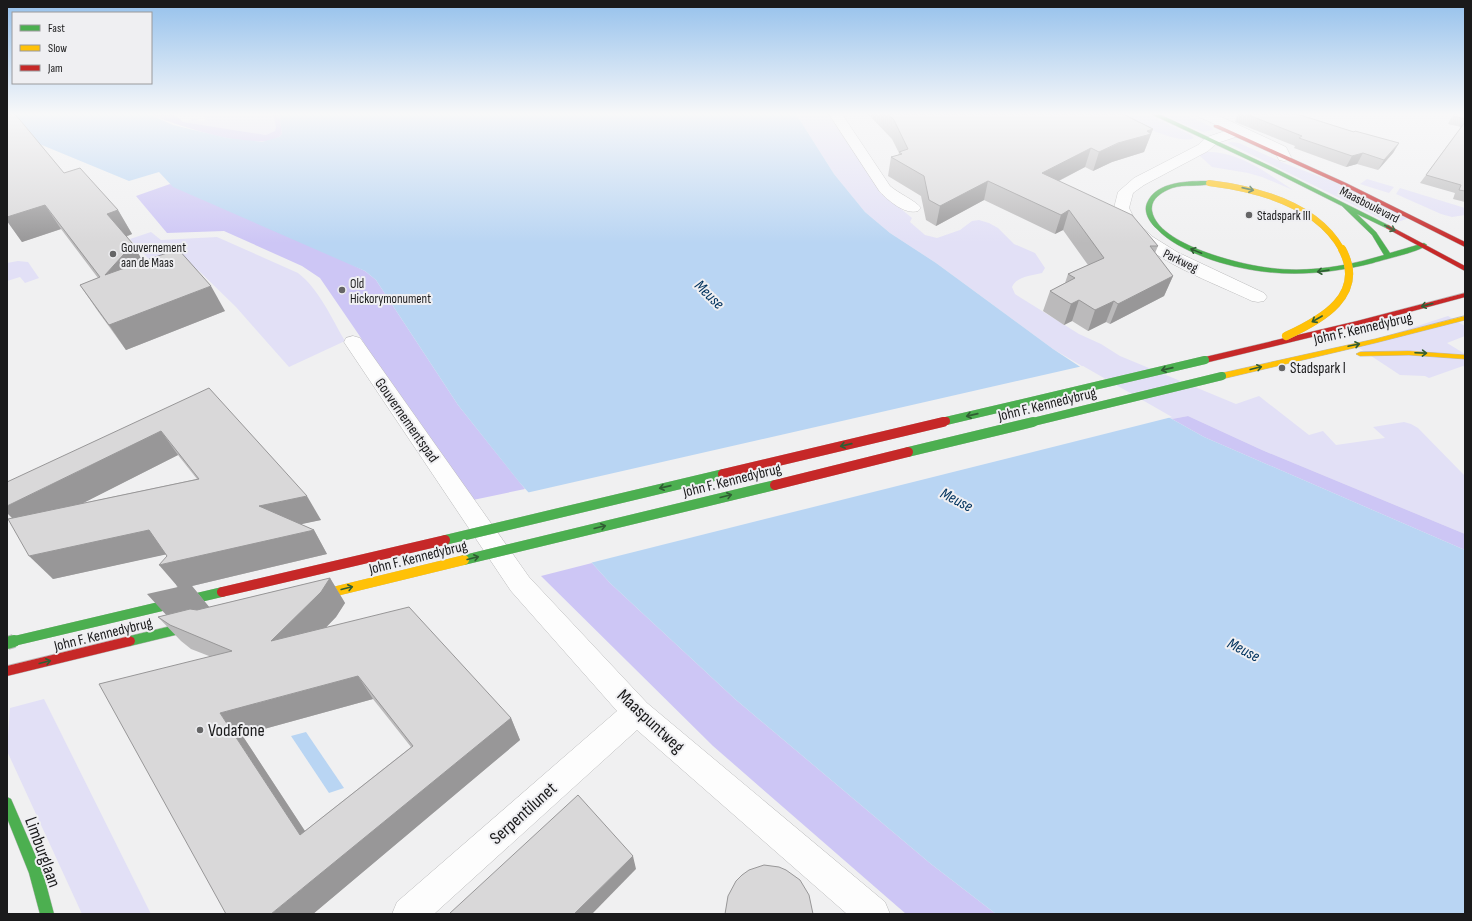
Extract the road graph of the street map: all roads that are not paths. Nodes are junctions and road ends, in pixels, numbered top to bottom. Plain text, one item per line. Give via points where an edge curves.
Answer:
1 (864, 157) edge
2 (1186, 157) edge
3 (1247, 157) edge
4 (1284, 157) edge
5 (1343, 204) junction
6 (913, 208) dead end
7 (1465, 234) edge
8 (1451, 238) junction
9 (1465, 245) edge
10 (1424, 246) junction
11 (1458, 252) edge
12 (1388, 256) junction
13 (1465, 268) edge
14 (1465, 295) edge
15 (1258, 297) dead end
16 (1465, 318) edge
17 (353, 342) dead end
18 (1269, 344) junction
19 (1465, 357) edge
20 (1289, 360) junction
21 (462, 497) joint
22 (297, 601) edge
23 (206, 623) edge
24 (7, 644) edge
25 (7, 672) edge
26 (637, 712) junction
27 (7, 803) edge
28 (47, 914) edge
29 (409, 914) edge
30 (873, 914) edge

1 - 6 street via 885,189
2 - 15 street, Parkweg via 1129,188 1123,199 1123,210 1131,226 1150,244 1171,256
3 - 5 main road, Maasboulevard
4 - 8 main road, Maasboulevard
5 -> 10 main road, Maasboulevard
5 - 12 main road via 1352,215 1378,234
7 - 8 main road
8 - 9 main road, Maasboulevard
8 - 10 main road
10 - 11 main road
10 - 12 main road
10 - 13 main road, Maasboulevard
12 -> 18 main road, bridge via 1344,268 1320,272 1284,272 1211,256 1183,245 1163,232 1149,216 1150,200 1159,192 1182,185 1210,183 1261,192 1298,208 1327,230 1344,251 1350,264 1351,274 1346,292 1338,303 1316,320
14 -> 18 main road, John F. Kennedybrug
20 -> 16 main road, John F. Kennedybrug
17 - 21 street, Gouvernementspad
18 -> 24 main road, John F. Kennedybrug, bridge
20 -> 19 main road via 1382,353
22 -> 20 main road, John F. Kennedybrug, bridge
21 - 26 street, Maaspuntweg via 520,584
25 -> 23 main road, John F. Kennedybrug
26 - 29 street, Serpentilunet
26 - 30 street, Maaspuntweg
27 - 28 main road, Limburglaan via 36,873

